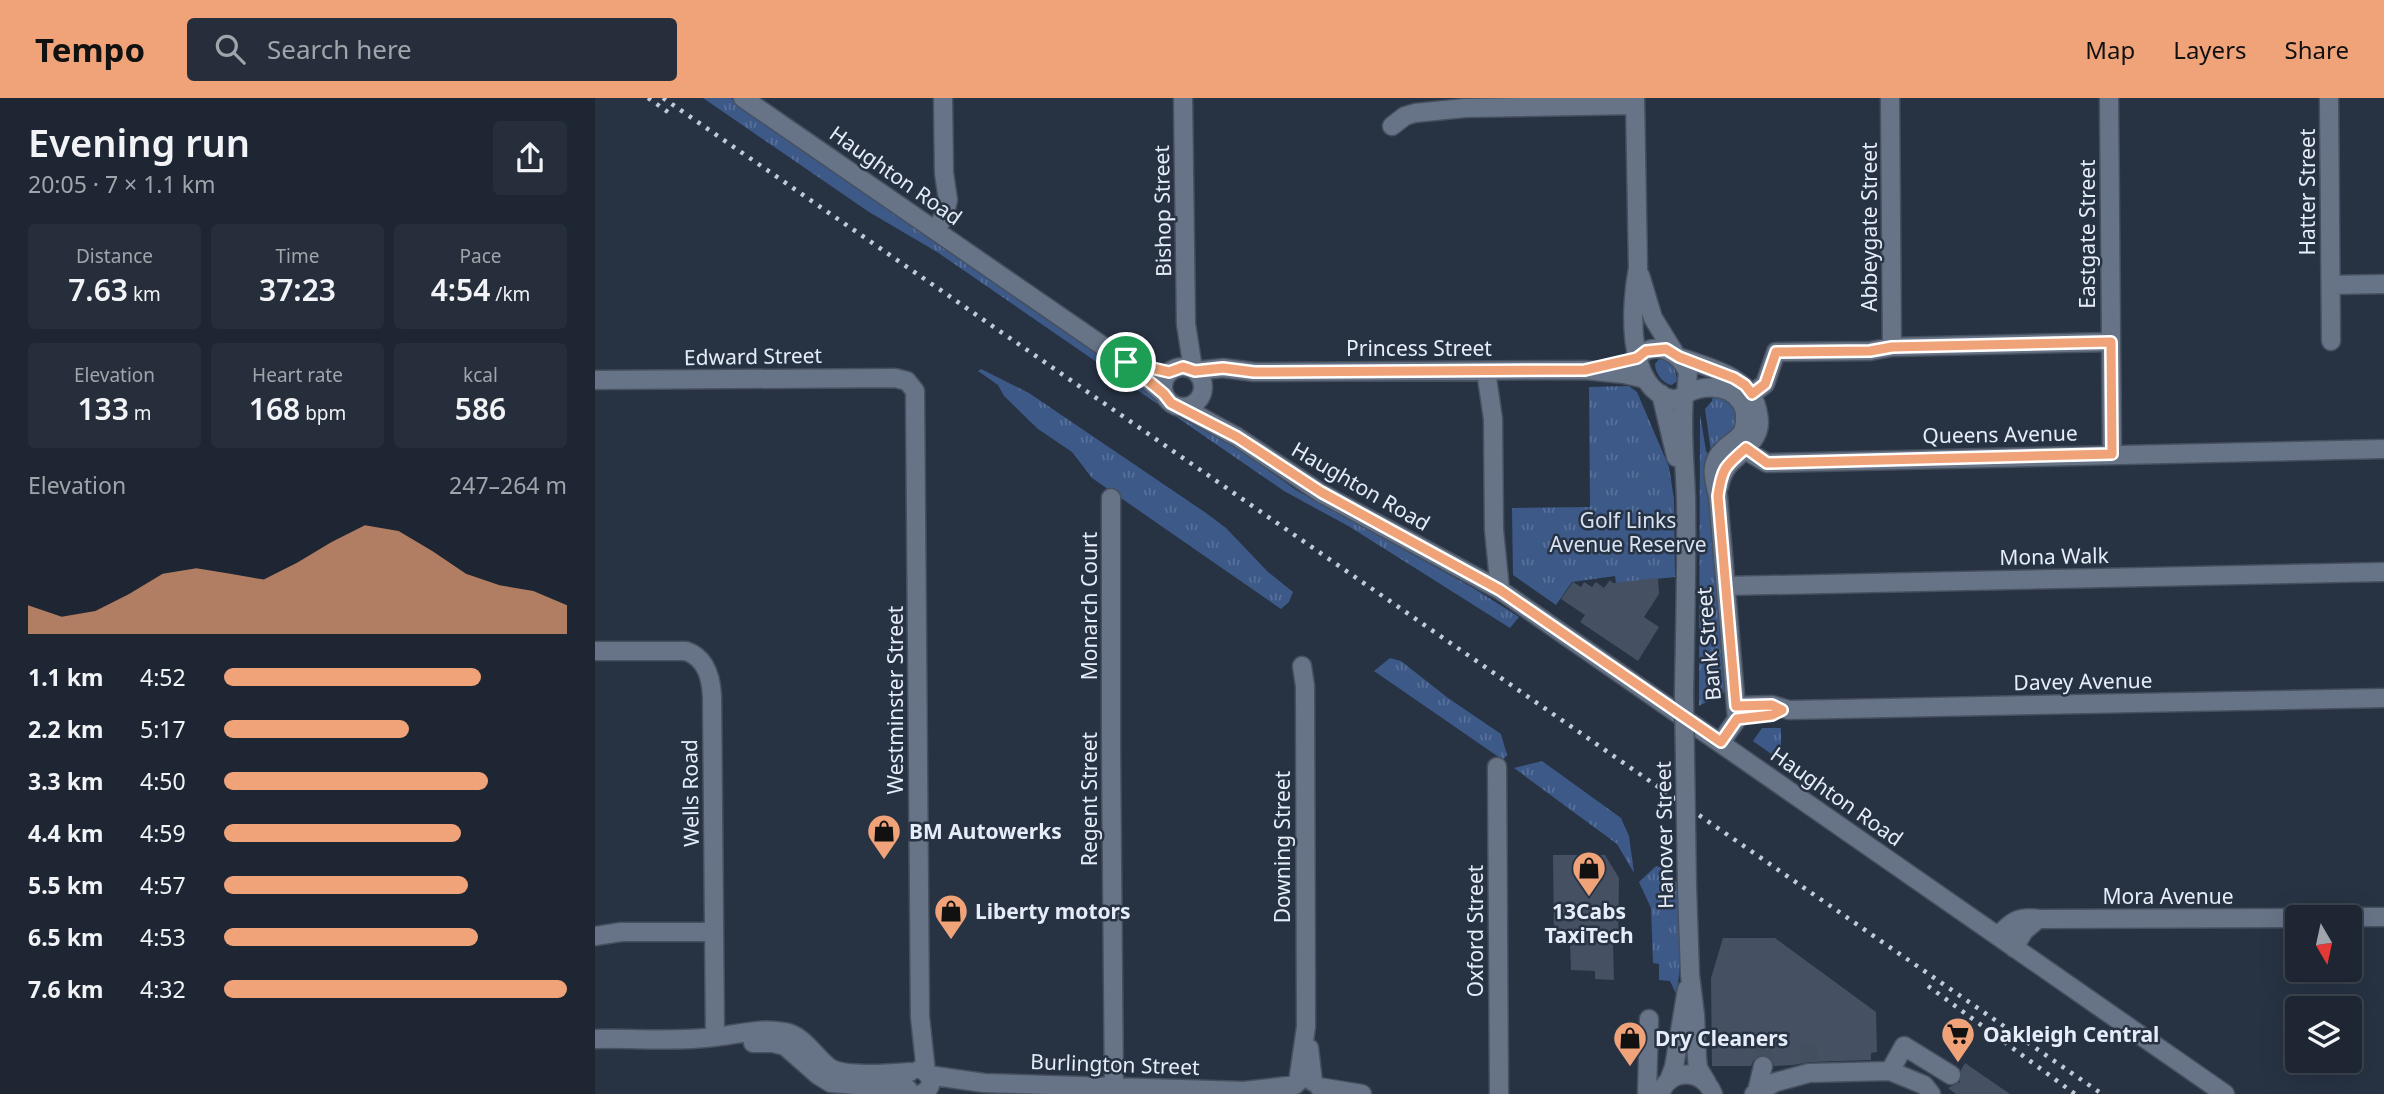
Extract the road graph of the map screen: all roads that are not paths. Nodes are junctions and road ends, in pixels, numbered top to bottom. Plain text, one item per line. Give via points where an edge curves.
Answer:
1 (743, 98) edge
2 (943, 98) edge
3 (1183, 98) edge
4 (1890, 98) edge
5 (2109, 98) edge
6 (2329, 98) edge
7 (1635, 102) edge
8 (1392, 126) dead end
9 (931, 227) junction
10 (1638, 268) junction
11 (2384, 284) edge
12 (2331, 285) junction
13 (2331, 341) dead end
14 (2111, 342) junction
15 (1892, 347) junction
16 (1676, 355) junction
17 (1638, 357) junction
18 (1126, 362) junction
19 (1184, 370) junction
20 (1585, 370) junction
21 (1493, 371) junction
22 (1254, 372) junction
23 (1646, 379) junction
24 (595, 380) edge
25 (911, 384) joint
26 (1202, 392) junction
27 (1164, 394) junction
28 (1661, 394) junction
29 (1685, 395) junction
30 (1747, 398) junction
31 (1182, 407) junction
32 (1237, 437) junction
33 (1746, 439) junction
34 (2384, 449) edge
35 (2112, 454) junction
36 (1111, 498) dead end
37 (1686, 498) junction
38 (1494, 530) junction
39 (2384, 572) edge
40 (1482, 579) junction
41 (1726, 586) junction
42 (1500, 590) junction
43 (595, 651) edge
44 (1303, 666) dead end
45 (2384, 698) edge
46 (1736, 712) junction
47 (1112, 715) joint
48 (1721, 742) junction
49 (1497, 767) dead end
50 (2363, 917) edge
51 (2384, 917) edge
52 (2285, 918) edge
53 (2038, 919) junction
54 (715, 932) junction
55 (595, 936) edge
56 (1998, 936) junction
57 (2014, 948) junction
58 (1690, 975) junction
59 (1649, 1019) dead end
60 (715, 1037) junction
61 (595, 1039) edge
62 (1763, 1066) tunnel mouth
63 (1890, 1071) junction
64 (1951, 1075) dead end
65 (919, 1086) edge
66 (1306, 1087) edge
67 (1710, 1088) edge
68 (1114, 1090) edge
69 (1658, 1090) edge
70 (1244, 1091) junction
71 (1755, 1093) edge
72 (1262, 1094) edge
73 (1362, 1094) edge
74 (1499, 1094) edge
75 (1931, 1094) edge
76 (2225, 1094) edge

1 - 9 street, Haughton Road
2 - 9 street via 944,173
3 - 19 street, Bishop Street
4 - 15 street, Abbeygate Street
5 - 14 street, Eastgate Street
6 - 12 street, Hatter Street
7 - 8 street via 1438,110 1405,116
7 - 10 street
9 - 18 street, Haughton Road
10 - 16 street via 1650,311
10 - 17 street via 1633,294
11 - 12 street, Hatter Street
12 - 13 street, Hatter Street
14 - 15 street
14 - 35 street, Eastgate Street
15 - 30 street via 1776,352 1765,384
16 - 17 street via 1666,349 1646,351
16 - 29 street via 1688,372
16 - 30 street via 1734,378 1745,385
17 - 20 street, Princess Street
17 - 23 street
18 - 19 street, Haughton Road
18 - 27 street, Haughton Road
19 - 22 street, Princess Street
19 - 26 street via 1203,382
19 - 27 street via 1163,382
20 - 21 street, Princess Street
20 - 23 street, Princess Street
21 - 22 street, Princess Street
21 - 38 street
22 - 26 street, Princess Street via 1219,379
23 - 28 street
24 - 25 street, Edward Street via 884,378
25 - 65 street, Westminster Street via 916,396
26 - 31 street via 1193,404
26 - 32 street, Haughton Road
27 - 31 street
28 - 29 street via 1672,399
28 - 37 street
29 - 30 street via 1721,388
29 - 37 street
30 - 33 street via 1759,419
31 - 32 street, Haughton Road
32 - 40 street, Haughton Road via 1321,492
33 - 35 street, Queens Avenue via 1767,463
33 - 41 street, Bank Street via 1724,468 1718,496
34 - 35 street, Queens Avenue
36 - 47 street, Monarch Court
37 - 58 street, Hanover Street, bridge via 1684,695
38 - 40 street
38 - 42 street
39 - 41 street, Mona Walk
40 - 42 street, Haughton Road
41 - 46 street, Bank Street
42 - 48 street, Haughton Road
43 - 54 street, Wells Road via 687,651 700,659 709,676
44 - 66 street, Downing Street
45 - 46 street, Davey Avenue via 1782,710 1772,705
46 - 48 street, Bank Street
47 - 68 street, Regent Street
48 - 56 street, Haughton Road
49 - 74 street, Oxford Street
50 - 51 street
52 - 53 street, Mora Avenue
53 - 56 street, Mora Avenue via 2017,919
53 - 57 street
54 - 55 street
54 - 60 street, Wells Road
56 - 57 street, Haughton Road
57 - 76 street, Haughton Road
58 - 67 street, Hanover Street via 1698,1068
58 - 69 street, Hanover Street via 1674,1066
59 - 69 street
60 - 61 street, Burlington Street
60 - 65 street, Burlington Street via 782,1031 800,1040 837,1072 882,1074
62 - 71 street
63 - 64 street via 1904,1046
63 - 71 street via 1809,1069
63 - 75 street via 1924,1086
65 - 68 street, Burlington Street via 984,1083
66 - 70 street, Burlington Street
66 - 73 street, Burlington Street
67 - 69 street via 1693,1074 1676,1075
68 - 70 street, Burlington Street
70 - 72 street, Burlington Street

